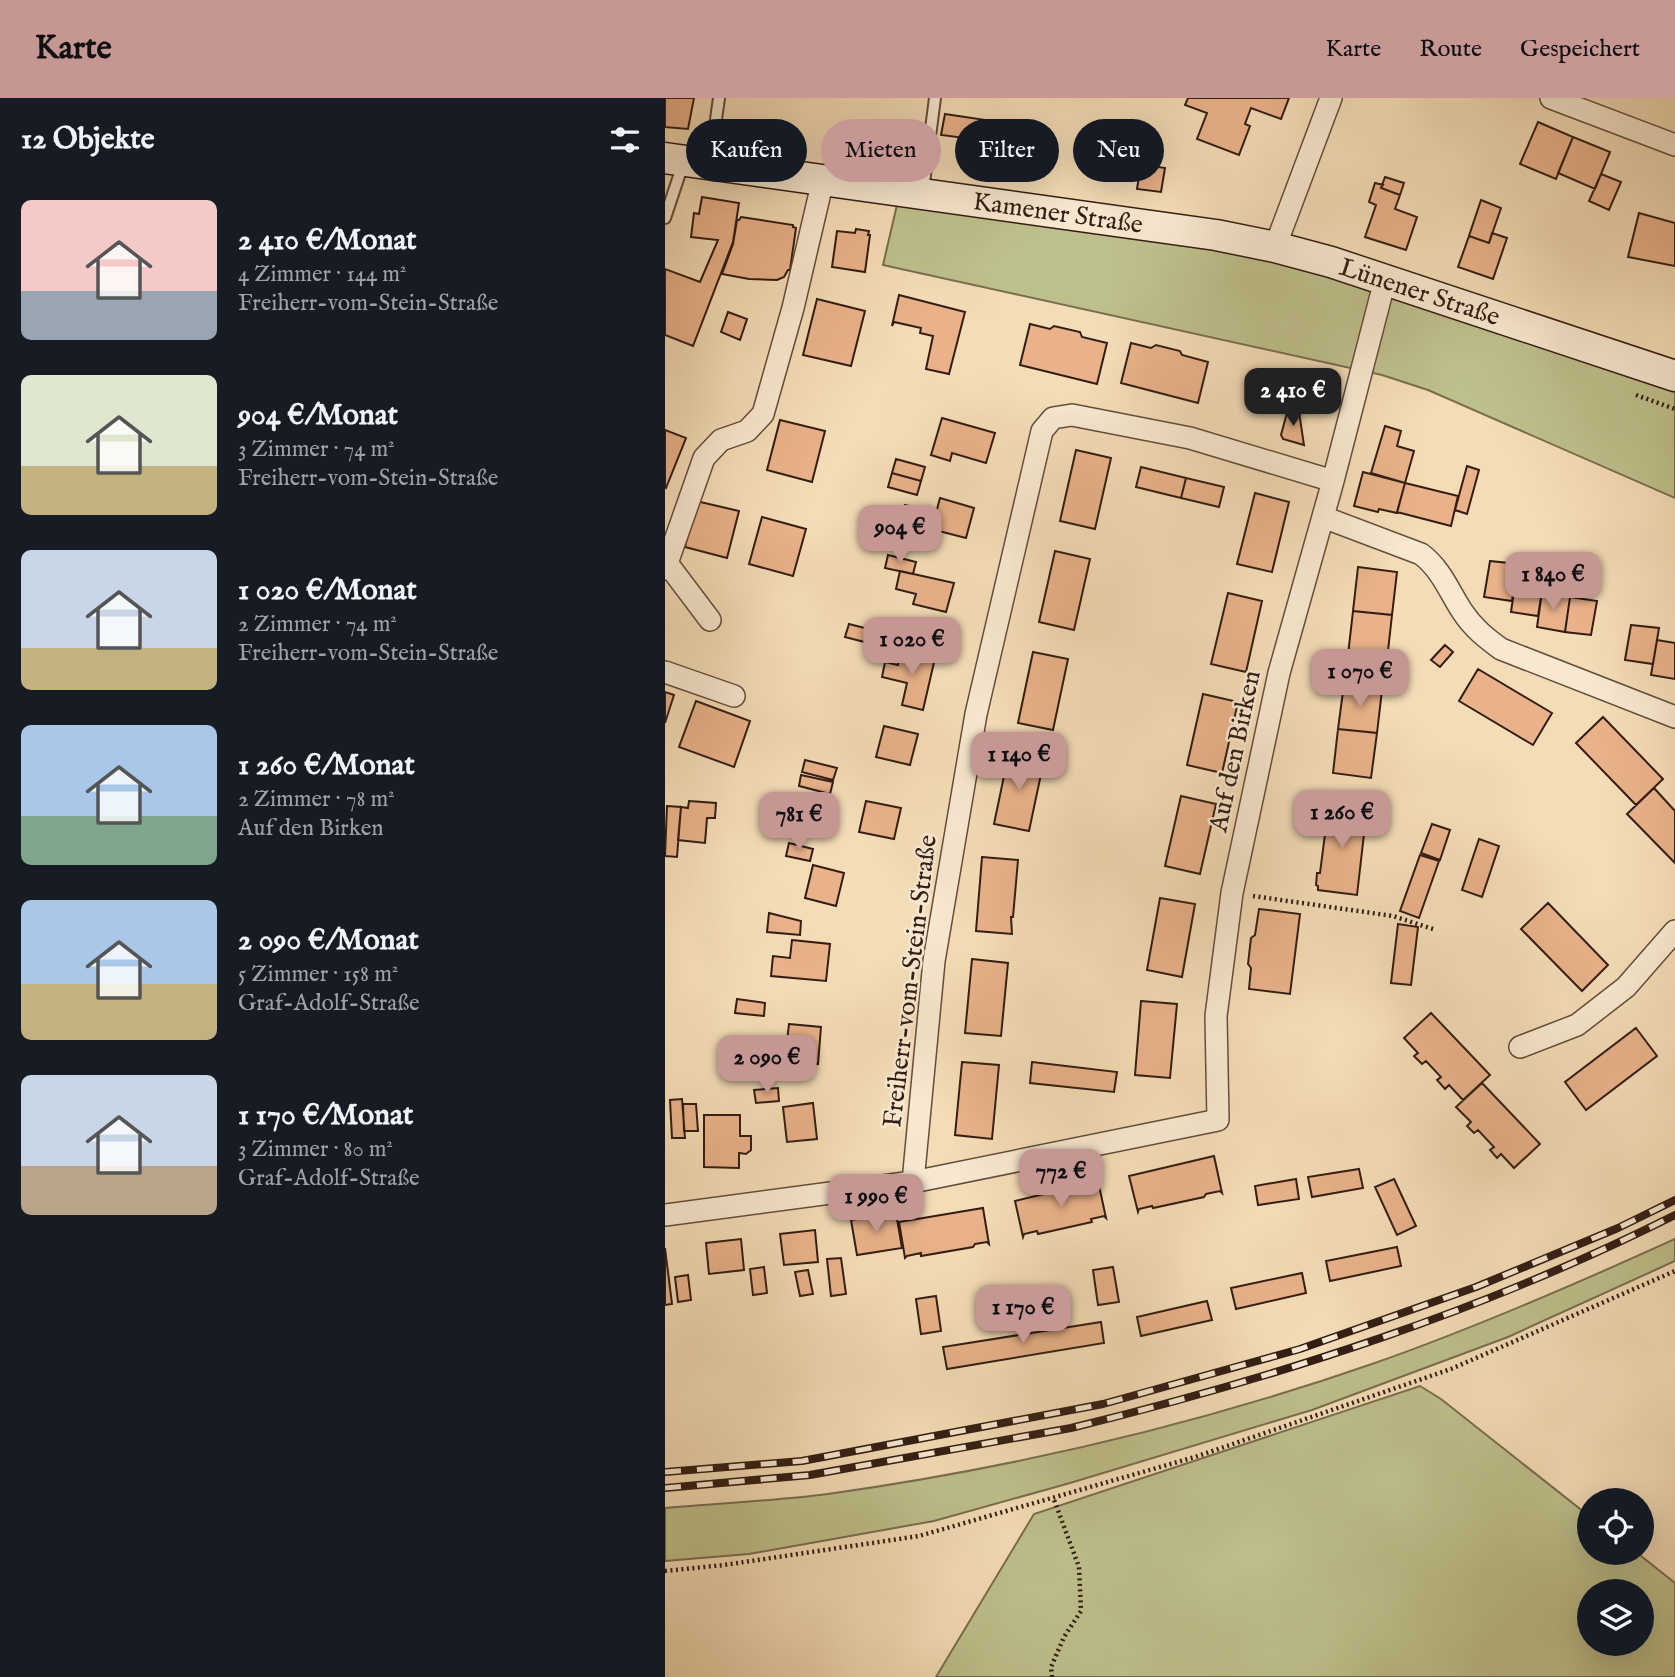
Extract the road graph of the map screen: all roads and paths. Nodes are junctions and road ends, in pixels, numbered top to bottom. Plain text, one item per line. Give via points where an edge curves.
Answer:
1 (719, 98) edge
2 (935, 98) edge
3 (1331, 98) edge
4 (1552, 98) edge
5 (708, 119) edge
6 (1675, 145) edge
7 (686, 161) edge
8 (823, 182) edge
9 (838, 182) edge
10 (923, 193) junction
11 (665, 218) edge
12 (1159, 227) joint
13 (1275, 247) junction
14 (1385, 280) junction
15 (1675, 376) edge
16 (1632, 393) dead end
17 (1675, 409) edge
18 (1333, 481) junction
19 (1324, 517) junction
20 (666, 566) edge
21 (710, 620) dead end
22 (665, 672) edge
23 (734, 696) dead end
24 (1675, 717) edge
25 (1231, 893) junction
26 (1433, 929) dead end
27 (1675, 931) edge
28 (1520, 1047) dead end
29 (913, 1182) junction
30 (665, 1215) edge
31 (1675, 1271) edge
32 (1053, 1497) junction
33 (665, 1571) edge
34 (1052, 1677) edge

1 - 5 lane
2 - 10 lane
3 - 13 street
4 - 6 street
7 - 11 lane
8 - 20 street via 763,414 747,431 721,440 704,458
9 - 10 main road, Kamener Straße
10 - 12 main road, Kamener Straße
12 - 13 main road, Lünener Straße
13 - 14 main road, Lünener Straße
14 - 15 main road, Lünener Straße
14 - 18 street, Auf den Birken
16 - 17 path
18 - 19 street, Auf den Birken
18 - 29 street, Freiherr-vom-Stein-Straße via 1190,438 1072,415 1053,418 1042,431 975,714 934,961
19 - 24 street via 1421,554 1434,564 1480,634 1501,649
19 - 25 street, Auf den Birken via 1279,673
20 - 21 street
22 - 23 street
25 - 26 path via 1393,916
25 - 29 street, Auf den Birken via 1216,1016 1218,1120
27 - 28 street via 1626,987 1577,1025
29 - 30 street
31 - 32 path via 1451,1369 1195,1457
32 - 33 path via 919,1536
32 - 34 path via 1079,1567 1081,1611 1064,1637 1051,1667

